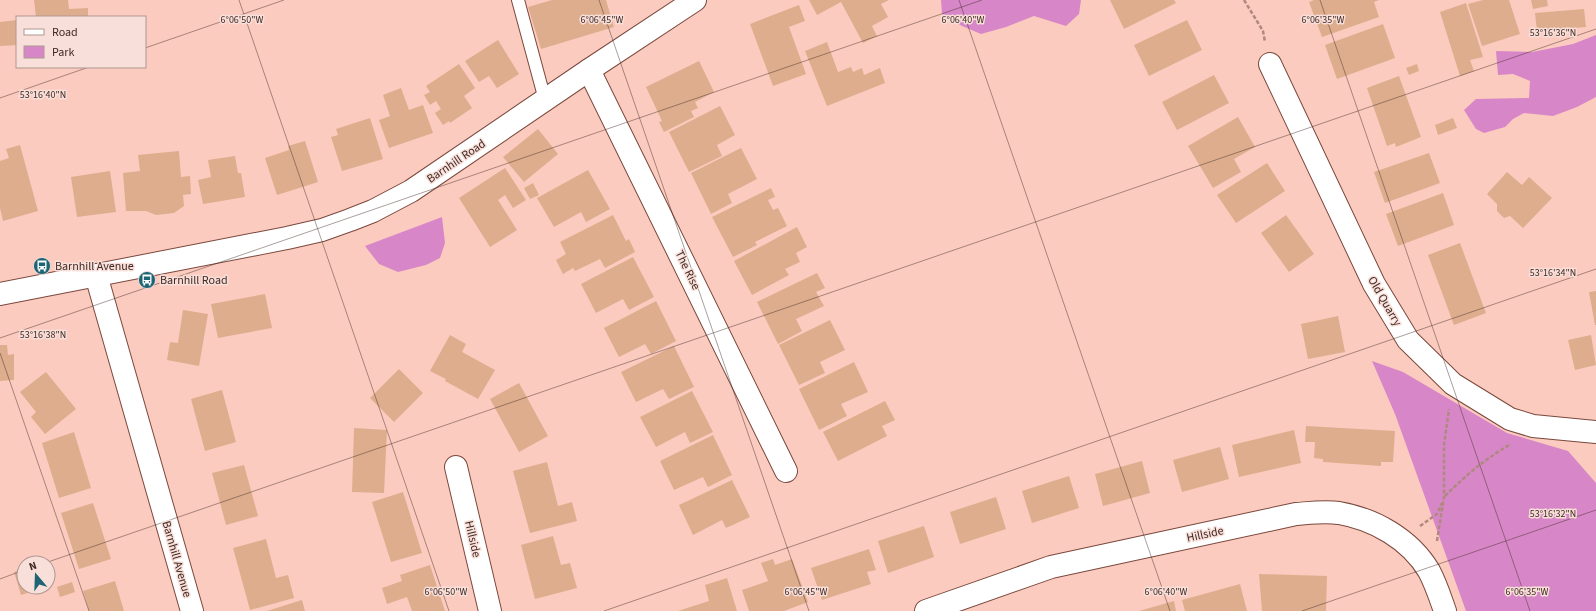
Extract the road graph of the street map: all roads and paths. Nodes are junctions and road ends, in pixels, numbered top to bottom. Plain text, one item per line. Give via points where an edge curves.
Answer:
1 (518, 0) edge
2 (695, 0) edge
3 (1244, 0) edge
4 (1270, 64) joint
5 (589, 70) junction
6 (545, 100) junction
7 (96, 275) junction
8 (0, 294) edge
9 (1453, 384) junction
10 (1533, 426) junction
11 (1596, 432) edge
12 (456, 467) dead end
13 (786, 471) dead end
14 (1444, 497) junction
15 (1400, 539) junction
16 (1428, 570) junction
17 (192, 611) edge
18 (490, 611) edge
19 (926, 611) edge
20 (1445, 611) edge

1 - 6 lane
2 - 5 street, Barnhill Road
3 - 4 path via 1263,31
4 - 9 street, Old Quarry via 1374,284 1408,340
5 - 6 street, Barnhill Road
5 - 13 street, The Rise
6 - 7 street, Barnhill Road via 411,191 372,211 322,230
7 - 8 street, Barnhill Road
7 - 17 street, Barnhill Avenue
9 - 10 street, Old Quarry via 1510,419
9 - 14 path via 1444,446
10 - 11 street, Old Quarry
10 - 14 path via 1517,441 1472,470
12 - 18 street, Hillside
14 - 15 path via 1437,514
14 - 16 path via 1437,540
15 - 16 street, Hillside
15 - 19 street, Hillside via 1357,517 1320,512 1296,514 1051,567
16 - 20 street, Hillside

